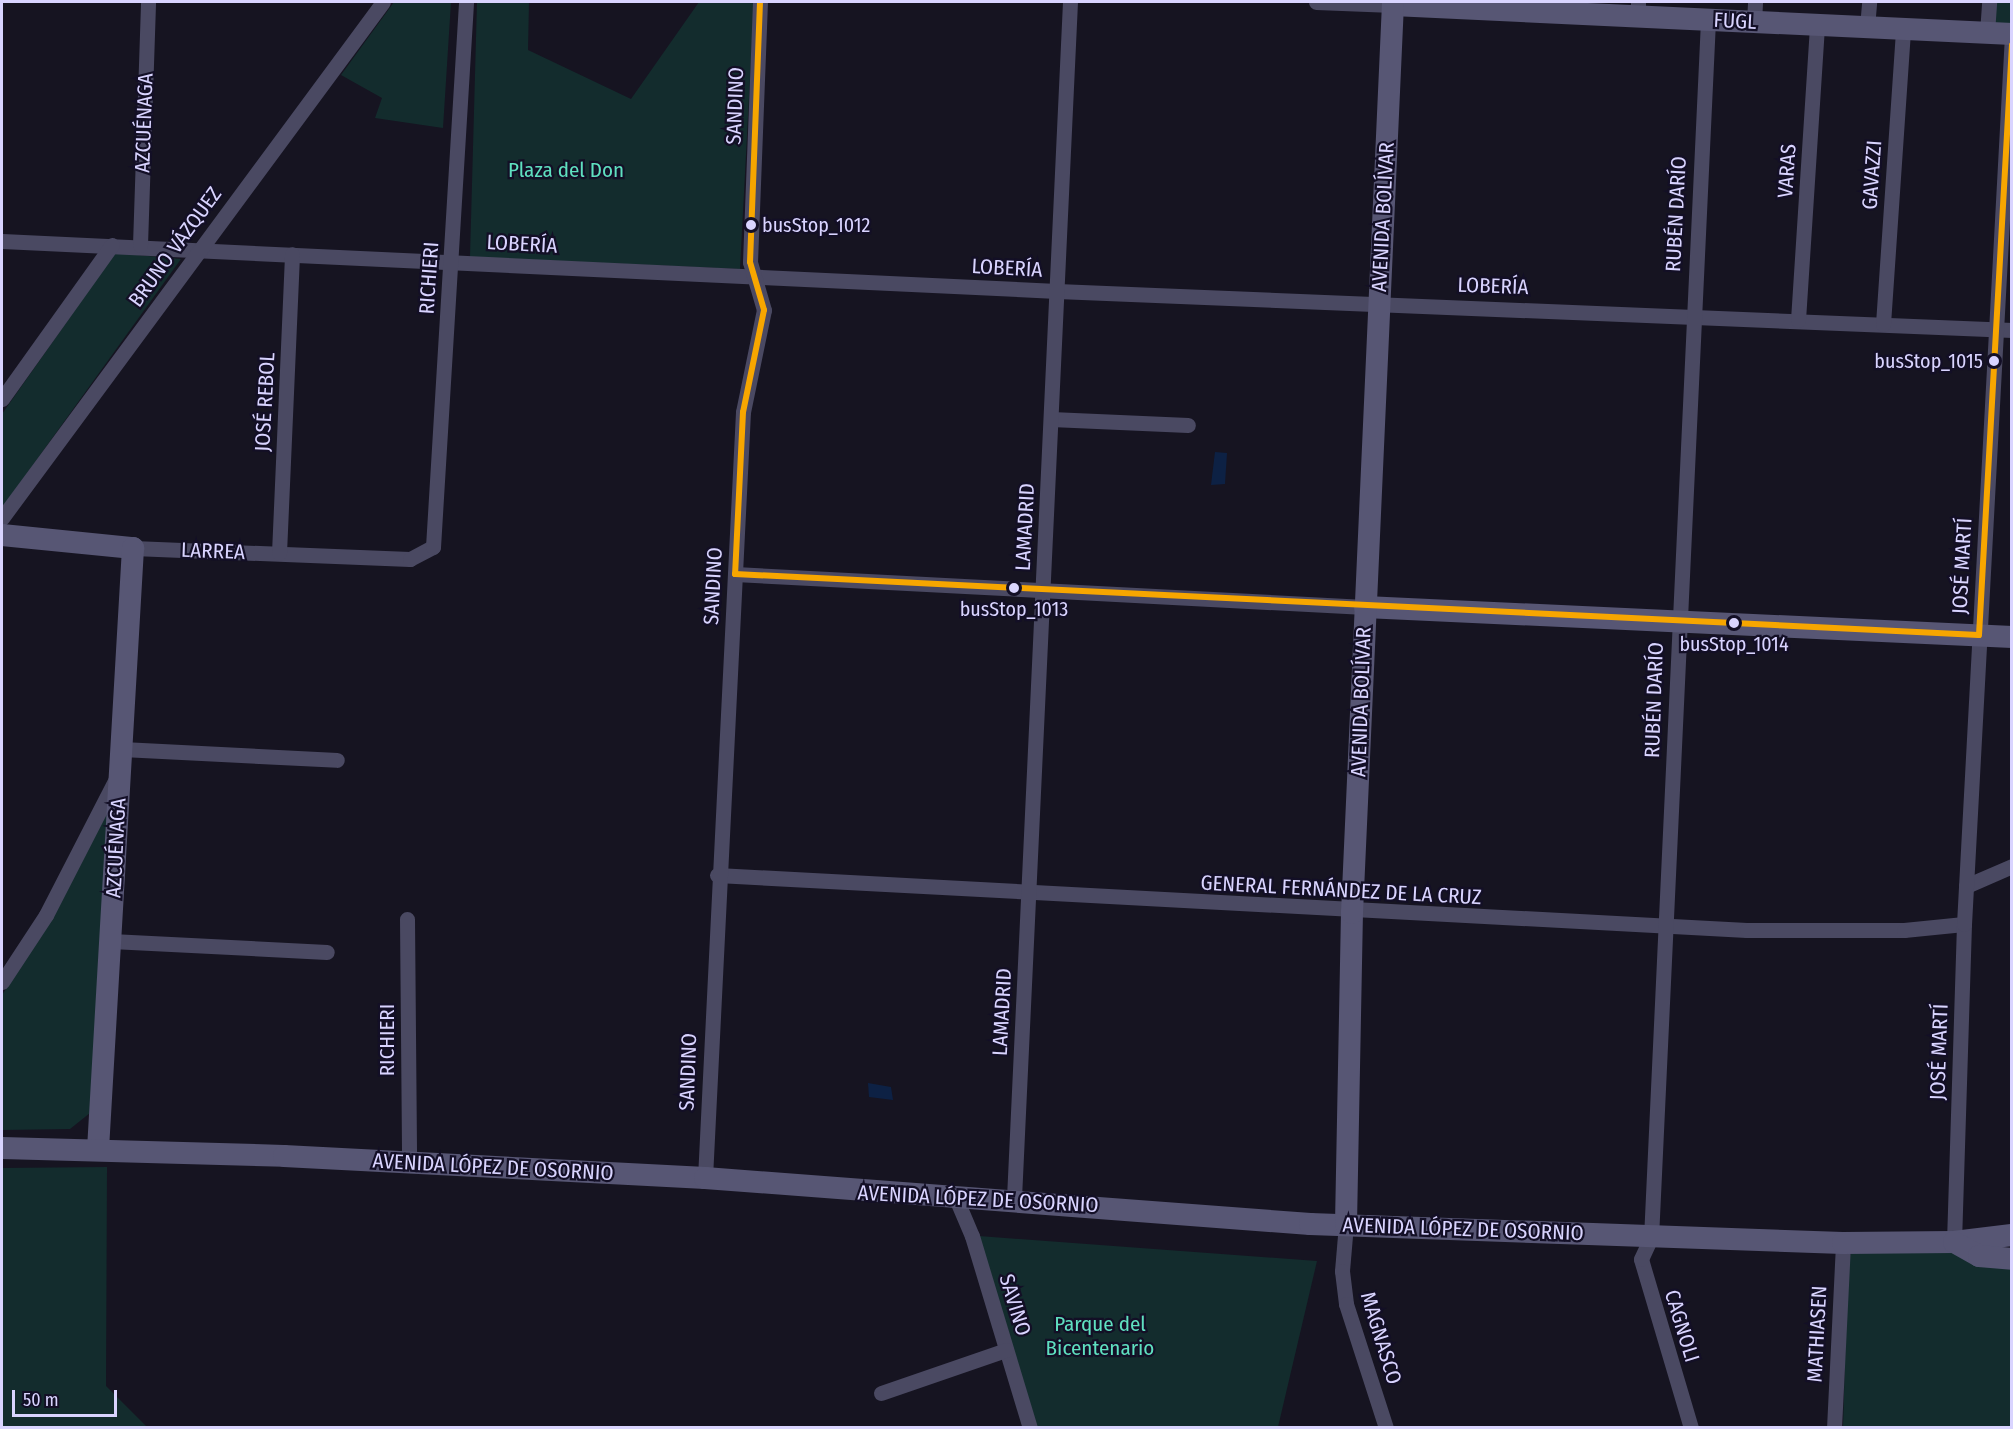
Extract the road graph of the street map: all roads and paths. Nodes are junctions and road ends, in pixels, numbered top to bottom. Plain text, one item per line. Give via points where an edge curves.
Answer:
1 (148, 2) edge
2 (383, 2) edge
3 (466, 2) edge
4 (760, 2) edge
5 (1070, 2) edge
6 (1316, 2) edge
7 (1869, 2) edge
8 (1989, 2) edge
9 (1393, 3) edge
10 (1521, 6) edge
11 (1638, 9) edge
12 (1755, 12) edge
13 (1708, 20) junction
14 (1817, 25) junction
15 (1868, 27) junction
16 (1903, 29) junction
17 (1987, 33) junction
18 (2012, 35) edge
19 (2, 241) edge
20 (112, 245) junction
21 (140, 245) junction
22 (201, 247) junction
23 (292, 254) junction
24 (451, 261) junction
25 (753, 278) junction
26 (1057, 291) junction
27 (1379, 302) junction
28 (1691, 315) junction
29 (1798, 320) junction
30 (1883, 324) junction
31 (1995, 329) junction
32 (2012, 330) edge
33 (2, 399) edge
34 (1051, 419) junction
35 (1188, 424) dead end
36 (2, 518) edge
37 (2, 534) edge
38 (133, 548) junction
39 (279, 553) junction
40 (425, 555) joint
41 (735, 574) junction
42 (1043, 592) junction
43 (1365, 607) junction
44 (1678, 621) junction
45 (1979, 635) junction
46 (2012, 637) edge
47 (122, 759) junction
48 (337, 760) dead end
49 (2012, 866) edge
50 (717, 875) junction
51 (1966, 886) junction
52 (1029, 894) junction
53 (1352, 913) junction
54 (407, 919) dead end
55 (1964, 924) junction
56 (1666, 926) junction
57 (111, 941) junction
58 (327, 952) dead end
59 (2, 982) edge
60 (2, 1148) edge
61 (98, 1149) junction
62 (409, 1162) junction
63 (705, 1178) junction
64 (955, 1196) junction
65 (1014, 1198) junction
66 (1346, 1224) junction
67 (2012, 1235) edge
68 (1650, 1238) junction
69 (1954, 1242) junction
70 (1843, 1243) junction
71 (2012, 1259) edge
72 (1006, 1350) junction
73 (881, 1393) dead end
74 (1030, 1428) edge
75 (1386, 1428) edge
76 (1691, 1428) edge
77 (1834, 1428) edge

1 - 21 street, AZCUÉNAGA
2 - 22 street, BRUNO VÁZQUEZ
3 - 24 street, RICHIERI
4 - 25 street, SANDINO
5 - 26 street, LAMADRID
6 - 9 street, FUGL
7 - 15 street
8 - 17 street
9 - 10 main road, FUGL
9 - 27 main road, AVENIDA BOLÍVAR
10 - 11 main road, FUGL
11 - 13 main road, FUGL
12 - 13 main road, FUGL
12 - 14 main road, FUGL
13 - 28 street, RUBÉN DARÍO
14 - 15 main road, FUGL
14 - 29 street, VARAS
15 - 16 main road, FUGL
16 - 17 main road, FUGL
16 - 30 street, GAVAZZI
17 - 18 main road, FUGL
18 - 31 street, JOSÉ MARTÍ
19 - 20 street, LOBERÍA
20 - 21 street, LOBERÍA
20 - 33 street
21 - 22 street, LOBERÍA
22 - 23 street, LOBERÍA
22 - 36 street, BRUNO VÁZQUEZ
23 - 24 street, LOBERÍA
23 - 39 street, JOSÉ REBOL
24 - 25 street, LOBERÍA
24 - 40 street, RICHIERI via 433,547
25 - 26 street, LOBERÍA
25 - 41 street, SANDINO via 764,310 743,412
26 - 27 street, LOBERÍA
26 - 34 street, LAMADRID
27 - 28 street, LOBERÍA
27 - 43 main road, AVENIDA BOLÍVAR
28 - 29 street, LOBERÍA
28 - 44 street, RUBÉN DARÍO
29 - 30 street, LOBERÍA
30 - 31 street, LOBERÍA
31 - 32 street, LOBERÍA
31 - 45 street, JOSÉ MARTÍ
34 - 35 street
34 - 42 street, LAMADRID
37 - 38 main road, LARREA
38 - 39 street, LARREA
38 - 47 main road, AZCUÉNAGA
39 - 40 street, LARREA via 410,559
41 - 42 street
41 - 50 street, SANDINO
42 - 43 street
42 - 52 street, LAMADRID
43 - 44 main road
43 - 53 main road, AVENIDA BOLÍVAR
44 - 45 main road
44 - 56 street, RUBÉN DARÍO
45 - 46 main road
45 - 51 street, JOSÉ MARTÍ
47 - 48 street
47 - 57 main road, AZCUÉNAGA
47 - 59 street via 46,915
49 - 51 street
50 - 52 street, GENERAL FERNÁNDEZ DE LA CRUZ
50 - 63 street, SANDINO
51 - 55 street, JOSÉ MARTÍ
52 - 53 street, GENERAL FERNÁNDEZ DE LA CRUZ
52 - 65 street, LAMADRID
53 - 56 street, GENERAL FERNÁNDEZ DE LA CRUZ
53 - 66 main road, AVENIDA BOLÍVAR
54 - 62 street, RICHIERI
55 - 56 street, GENERAL FERNÁNDEZ DE LA CRUZ via 1904,930
55 - 69 street, JOSÉ MARTÍ
56 - 68 street, RUBÉN DARÍO
57 - 58 street
57 - 61 main road, AZCUÉNAGA
60 - 61 main road, AVENIDA LÓPEZ DE OSORNIO
61 - 62 main road, AVENIDA LÓPEZ DE OSORNIO
62 - 63 main road, AVENIDA LÓPEZ DE OSORNIO
63 - 64 main road, AVENIDA LÓPEZ DE OSORNIO
64 - 65 main road, AVENIDA LÓPEZ DE OSORNIO
64 - 72 street, SAVINO
65 - 66 main road, AVENIDA LÓPEZ DE OSORNIO
66 - 68 main road, AVENIDA LÓPEZ DE OSORNIO
66 - 75 street, MAGNASCO via 1342,1271 1346,1304
67 - 69 main road, AVENIDA LÓPEZ DE OSORNIO
68 - 70 main road, AVENIDA LÓPEZ DE OSORNIO
68 - 76 street, CAGNOLI via 1641,1259
69 - 70 main road, AVENIDA LÓPEZ DE OSORNIO
69 - 71 main road, AVENIDA LÓPEZ DE OSORNIO via 1978,1256
70 - 77 street, MATHIASEN
72 - 73 street
72 - 74 street, SAVINO

